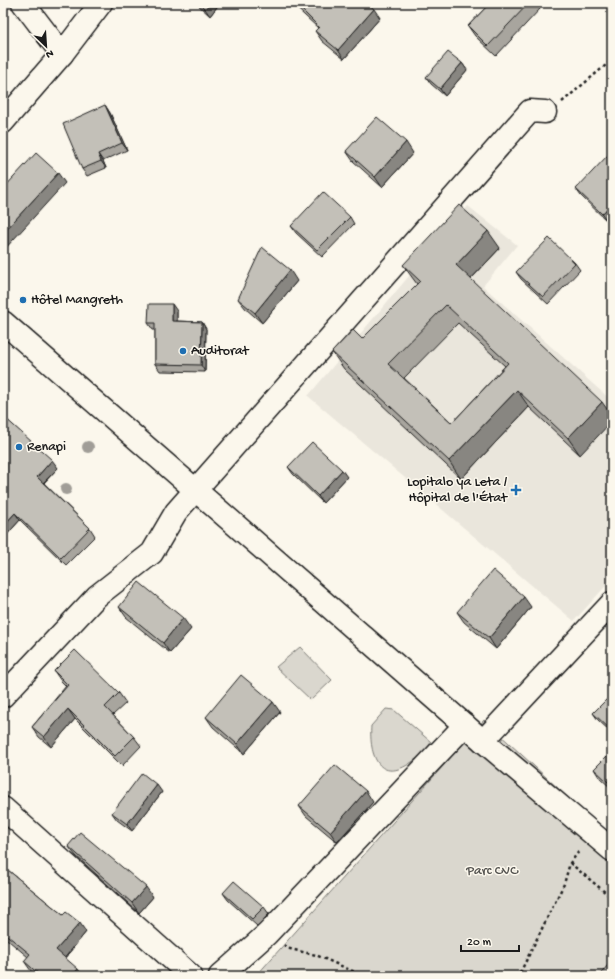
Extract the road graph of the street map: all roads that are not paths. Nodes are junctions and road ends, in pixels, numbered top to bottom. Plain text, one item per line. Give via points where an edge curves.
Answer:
1 (23, 3) edge
2 (101, 3) edge
3 (62, 54) junction
4 (545, 112) road end
5 (3, 122) edge
6 (3, 322) edge
7 (196, 491) junction
8 (612, 602) edge
9 (3, 696) edge
10 (465, 725) junction
11 (483, 741) junction
12 (3, 808) edge
13 (612, 850) edge
14 (191, 976) edge
15 (220, 976) edge

1 - 3 street
2 - 3 street
3 - 5 street
4 - 7 street via 530,111
6 - 7 street
7 - 9 street via 176,512 152,553 97,596
7 - 10 street
8 - 11 street
10 - 11 street
10 - 15 street via 267,934
11 - 13 street
12 - 14 street

